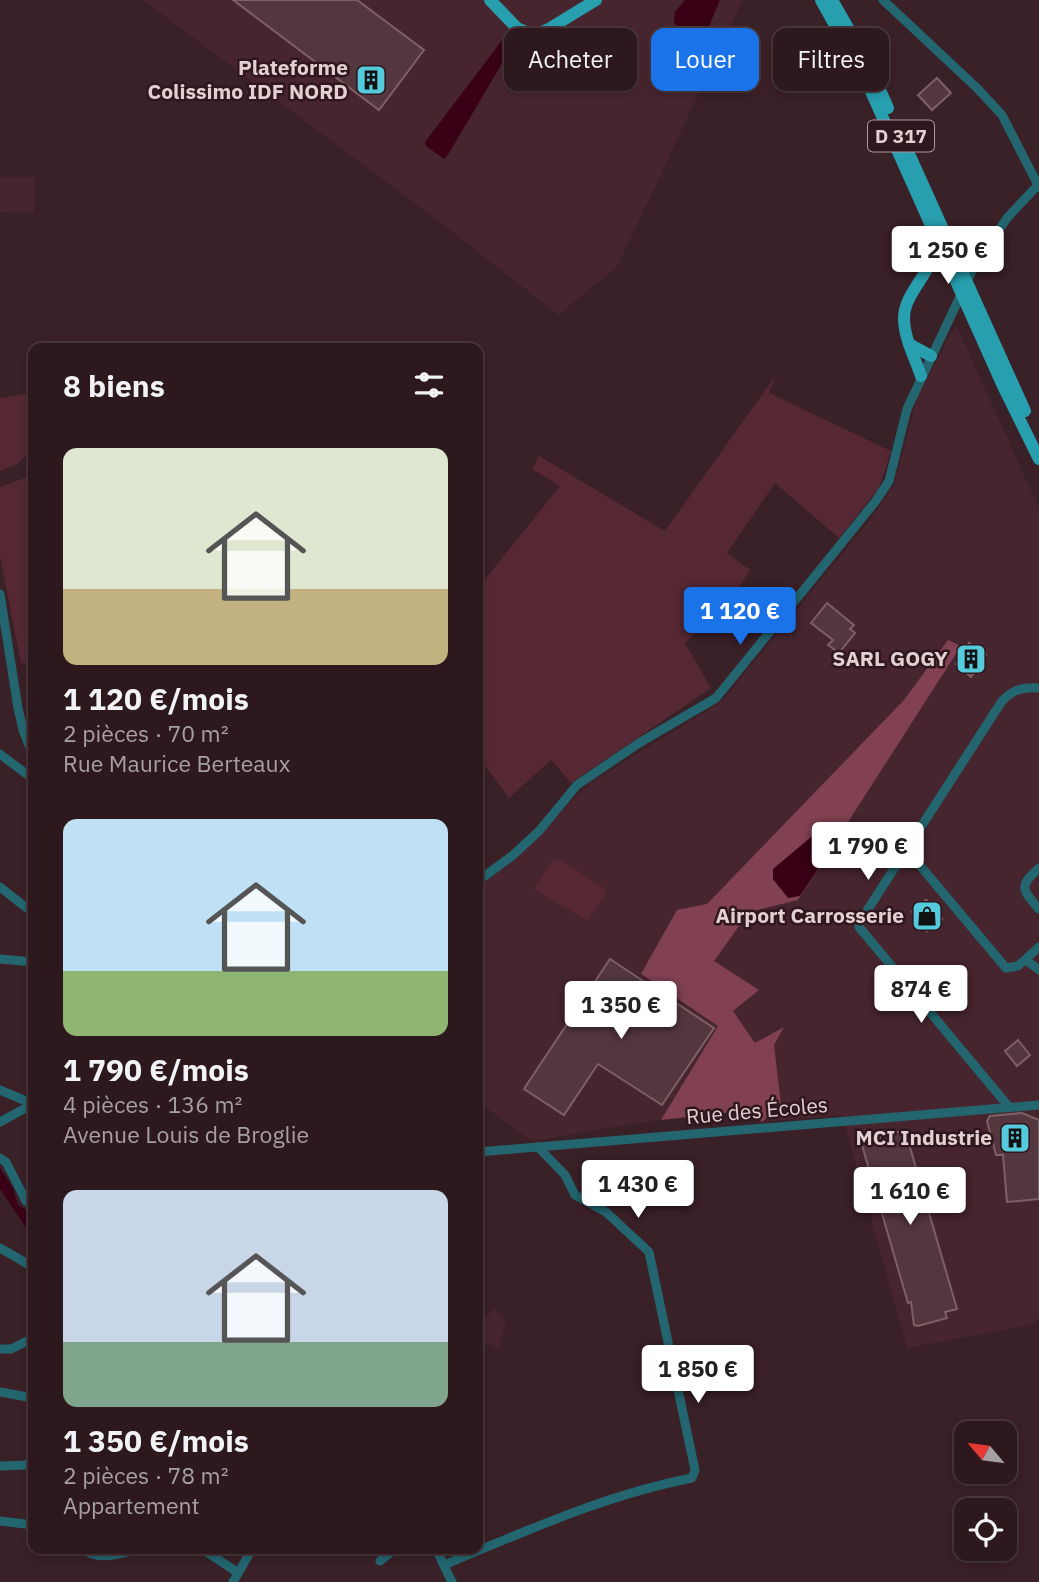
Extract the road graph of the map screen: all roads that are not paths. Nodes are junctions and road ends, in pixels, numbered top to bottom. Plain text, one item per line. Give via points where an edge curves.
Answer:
1 (490, 0) edge
2 (596, 0) edge
3 (821, 0) edge
4 (832, 0) edge
5 (883, 0) edge
6 (1035, 168) edge
7 (1039, 186) edge
8 (936, 235) junction
9 (925, 276) junction
10 (962, 277) junction
11 (969, 298) junction
12 (909, 344) junction
13 (931, 356) junction
14 (922, 376) junction
15 (1039, 443) edge
16 (1039, 459) edge
17 (0, 594) edge
18 (1039, 688) edge
19 (28, 739) edge
20 (0, 754) edge
21 (28, 775) edge
22 (906, 849) junction
23 (1039, 868) edge
24 (483, 877) edge
25 (0, 887) edge
26 (28, 909) edge
27 (1039, 909) edge
28 (1039, 947) edge
29 (0, 958) edge
30 (1026, 960) junction
31 (28, 961) edge
32 (1039, 970) edge
33 (0, 1090) edge
34 (28, 1102) edge
35 (1039, 1105) edge
36 (28, 1107) edge
37 (1009, 1107) junction
38 (0, 1122) edge
39 (538, 1147) junction
40 (483, 1152) edge
41 (0, 1158) edge
42 (28, 1202) edge
43 (0, 1248) edge
44 (28, 1264) edge
45 (28, 1340) edge
46 (0, 1349) edge
47 (0, 1392) edge
48 (28, 1397) edge
49 (28, 1463) edge
50 (0, 1466) edge
51 (0, 1521) edge
52 (28, 1524) edge
53 (483, 1549) edge
54 (89, 1554) edge
55 (120, 1554) edge
56 (210, 1554) edge
57 (249, 1554) edge
58 (389, 1554) edge
59 (438, 1554) edge
60 (470, 1554) edge
61 (380, 1561) dead end
62 (444, 1565) junction
63 (237, 1572) junction
64 (233, 1582) edge
65 (452, 1582) edge

1 - 2 main road via 517,28 533,35
3 - 8 main road, D 317 via 869,87
4 - 10 main road, D 317 via 879,87
5 - 6 street via 1002,115
6 - 7 street
7 - 10 street via 1007,218
8 - 9 main road via 935,257
8 - 10 main road, D 317
9 - 10 main road via 937,271
9 - 12 main road via 904,314
10 - 11 main road, D 317
10 - 13 street via 952,314
11 - 15 main road, D 317
11 - 16 main road, D 317
12 - 13 main road
12 - 14 main road
13 - 14 street
14 - 24 street via 907,409 889,481 716,698 577,785 539,831
17 - 19 street via 18,708
18 - 22 street via 1013,691 1002,701
20 - 21 street
22 - 30 street via 1002,964 1011,968
22 - 37 street via 859,927
23 - 27 street via 1024,886
25 - 26 street
28 - 30 street
29 - 31 street
30 - 32 street
33 - 34 street
35 - 37 street, Rue des Écoles
36 - 38 street
37 - 39 street, Rue des Écoles
39 - 40 street, Rue des Écoles
39 - 53 street via 565,1175 575,1195 606,1212 649,1252 695,1470 692,1478 575,1510
41 - 42 street
43 - 44 street
45 - 46 street
47 - 48 street
49 - 50 street
51 - 52 street
54 - 55 street
56 - 63 street
57 - 63 street
58 - 61 street
59 - 62 street
60 - 62 street
62 - 65 street
63 - 64 street

